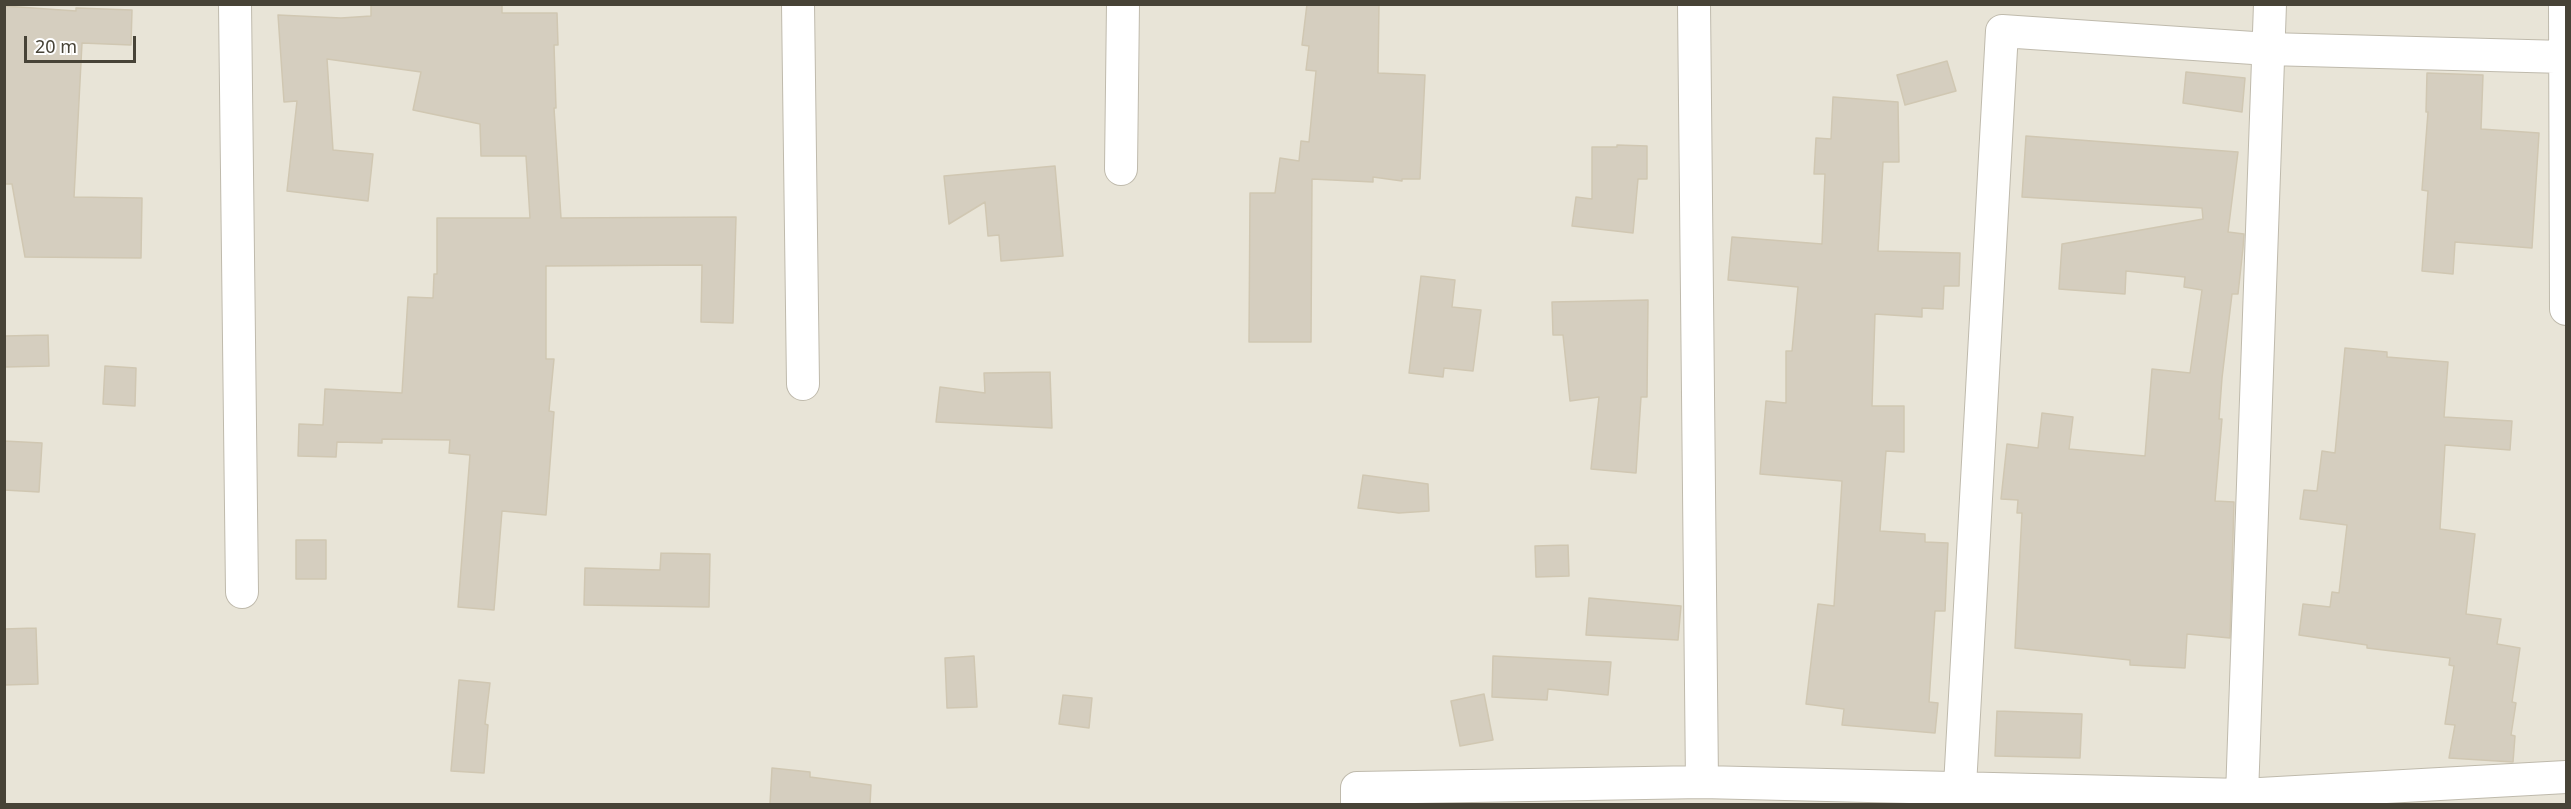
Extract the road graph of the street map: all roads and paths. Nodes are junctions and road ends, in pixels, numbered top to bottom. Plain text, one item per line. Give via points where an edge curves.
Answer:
1 (235, 4) edge
2 (798, 4) edge
3 (1123, 4) edge
4 (1694, 4) edge
5 (2270, 4) edge
6 (2565, 4) edge
7 (2268, 50) junction
8 (2564, 57) junction
9 (1121, 168) dead end
10 (2566, 309) edge
11 (802, 384) dead end
12 (242, 592) dead end
13 (2566, 777) edge
14 (1702, 782) junction
15 (2242, 795) junction
16 (1959, 796) edge
17 (1357, 804) edge

1 - 12 street
2 - 11 street
3 - 9 street
4 - 14 street
5 - 7 street
6 - 8 street
7 - 8 street
7 - 15 street
7 - 16 street via 2002,31
8 - 10 street
13 - 15 street
14 - 16 street
14 - 17 street via 1357,788
15 - 16 street

